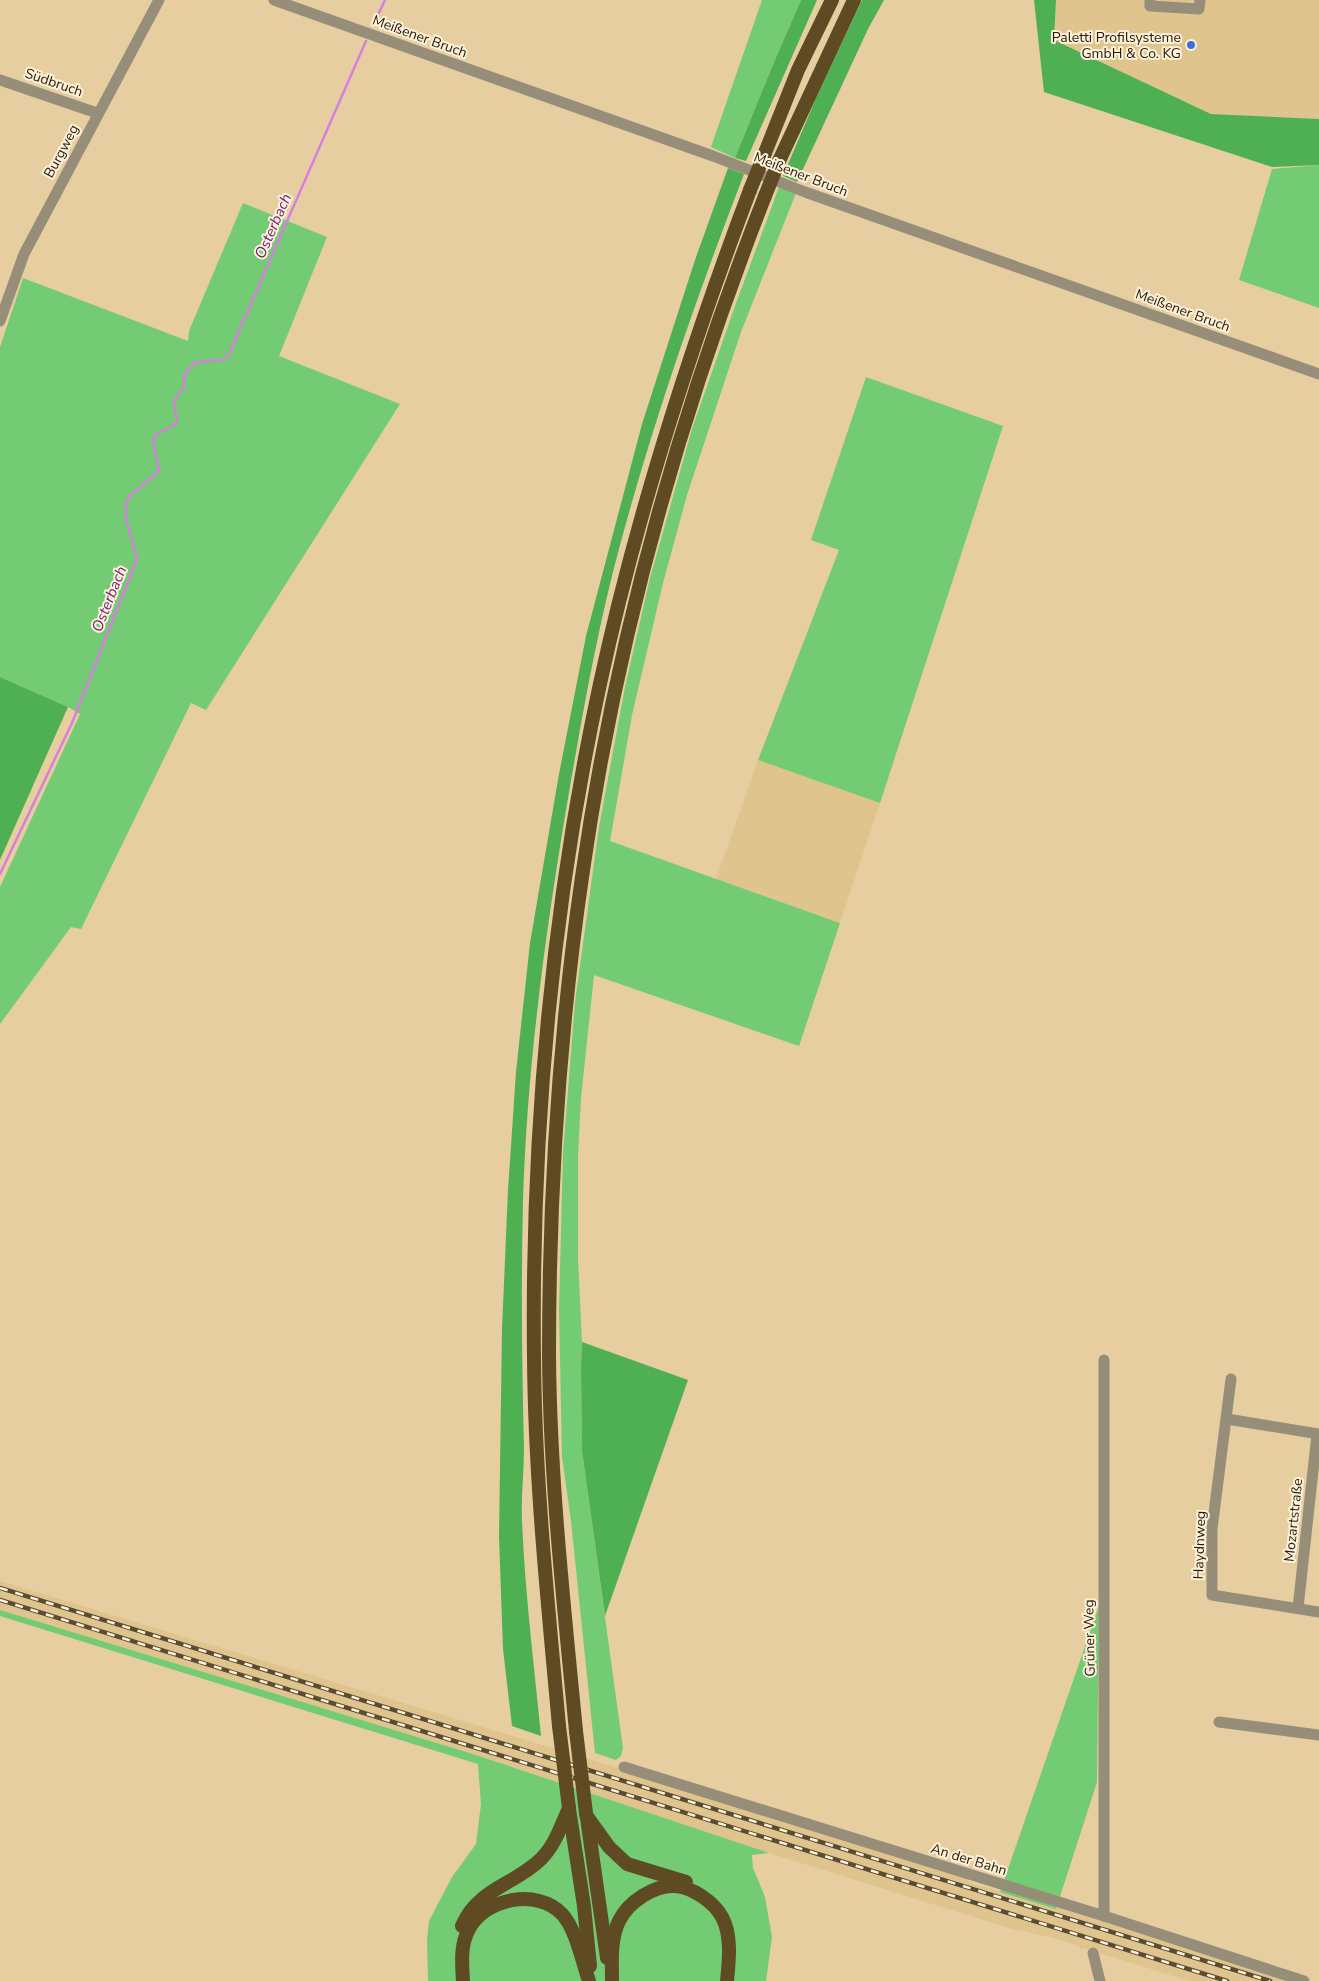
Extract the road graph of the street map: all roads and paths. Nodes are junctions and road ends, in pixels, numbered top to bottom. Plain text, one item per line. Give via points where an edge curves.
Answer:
1 (159, 0) edge
2 (274, 0) edge
3 (832, 0) edge
4 (854, 0) edge
5 (1150, 0) edge
6 (1200, 0) edge
7 (0, 80) edge
8 (98, 113) junction
9 (0, 321) edge
10 (1319, 374) edge
11 (1104, 1360) dead end
12 (1231, 1379) dead end
13 (1227, 1419) junction
14 (1318, 1434) edge
15 (1298, 1608) junction
16 (1319, 1612) edge
17 (1218, 1722) dead end
18 (1319, 1735) edge
19 (624, 1768) dead end
20 (569, 1808) junction
21 (586, 1814) junction
22 (1104, 1916) junction
23 (1093, 1953) dead end
24 (459, 1981) edge
25 (463, 1981) edge
26 (590, 1981) edge
27 (611, 1981) edge
28 (727, 1981) edge
29 (733, 1981) edge
30 (1100, 1981) edge
31 (1304, 1981) edge

1 - 8 street, Burgweg
2 - 10 street, Meißener Bruch
3 - 20 highway, bridge via 798,70 750,190 683,377 645,504 598,695 555,961 539,1147 534,1358 539,1512
4 - 21 highway, bridge via 779,161 739,262 657,518 634,608 596,790 570,963 555,1149 550,1358 556,1525
5 - 6 street via 1150,6 1199,9
7 - 8 street, Südbruch
8 - 9 street, Burgweg via 24,254
11 - 22 street, Grüner Weg
12 - 13 street, Haydnweg
13 - 14 street
13 - 15 street, Haydnweg via 1212,1529 1212,1595
14 - 15 street, Mozartstraße
15 - 16 street, Haydnweg
17 - 18 street
19 - 22 street, An der Bahn
20 - 24 highway via 543,1858 482,1897 470,1910 459,1936
20 - 26 highway via 584,1906
21 - 27 highway
21 - 29 highway via 609,1847 627,1864 691,1884 712,1896 727,1915 733,1933
22 - 31 street, An der Bahn
23 - 30 street
25 - 26 highway via 462,1945 468,1929 488,1908 518,1899 548,1905 561,1913 571,1927
27 - 28 highway via 615,1930 622,1916 643,1896 659,1888 676,1886 708,1901 722,1917 730,1960

